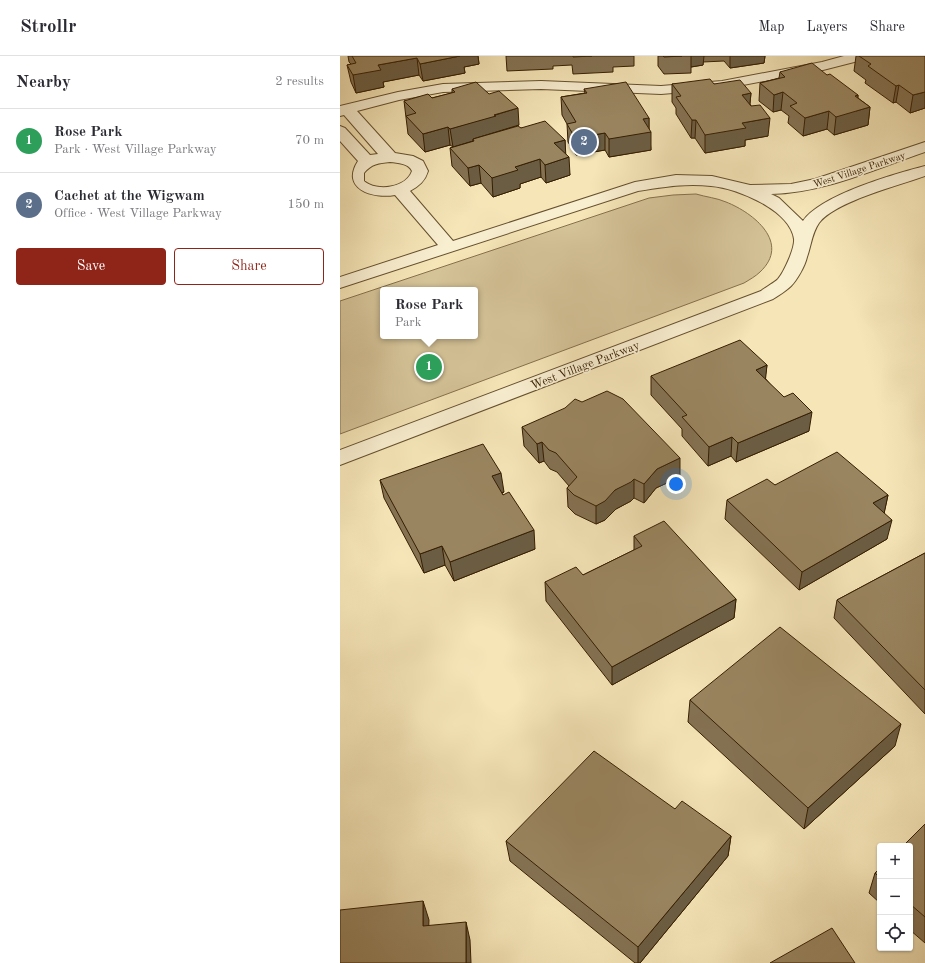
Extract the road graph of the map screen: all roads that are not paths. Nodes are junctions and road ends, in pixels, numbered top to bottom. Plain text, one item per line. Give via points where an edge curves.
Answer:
1 (861, 56) edge
2 (820, 61) edge
3 (344, 110) edge
4 (340, 131) edge
5 (924, 149) edge
6 (390, 157) junction
7 (367, 162) junction
8 (925, 171) edge
9 (400, 190) junction
10 (750, 190) junction
11 (803, 240) junction
12 (449, 247) junction
13 (340, 283) edge
14 (340, 458) edge

1 - 2 street
2 - 3 street via 730,84 661,90 541,85 443,88
3 - 6 street
4 - 7 street
5 - 10 street, West Village Parkway via 819,183 791,189
6 - 7 street
6 - 9 street via 409,160 420,169 416,181
7 - 9 street via 356,171 354,177 360,187 378,192
8 - 11 street, West Village Parkway via 828,207 814,218
9 - 12 street
10 - 11 street, West Village Parkway via 773,202 796,223
10 - 12 street, West Village Parkway via 712,181 676,180 635,187
11 - 14 street, West Village Parkway via 798,259 785,282 767,295
12 - 13 street, West Village Parkway

